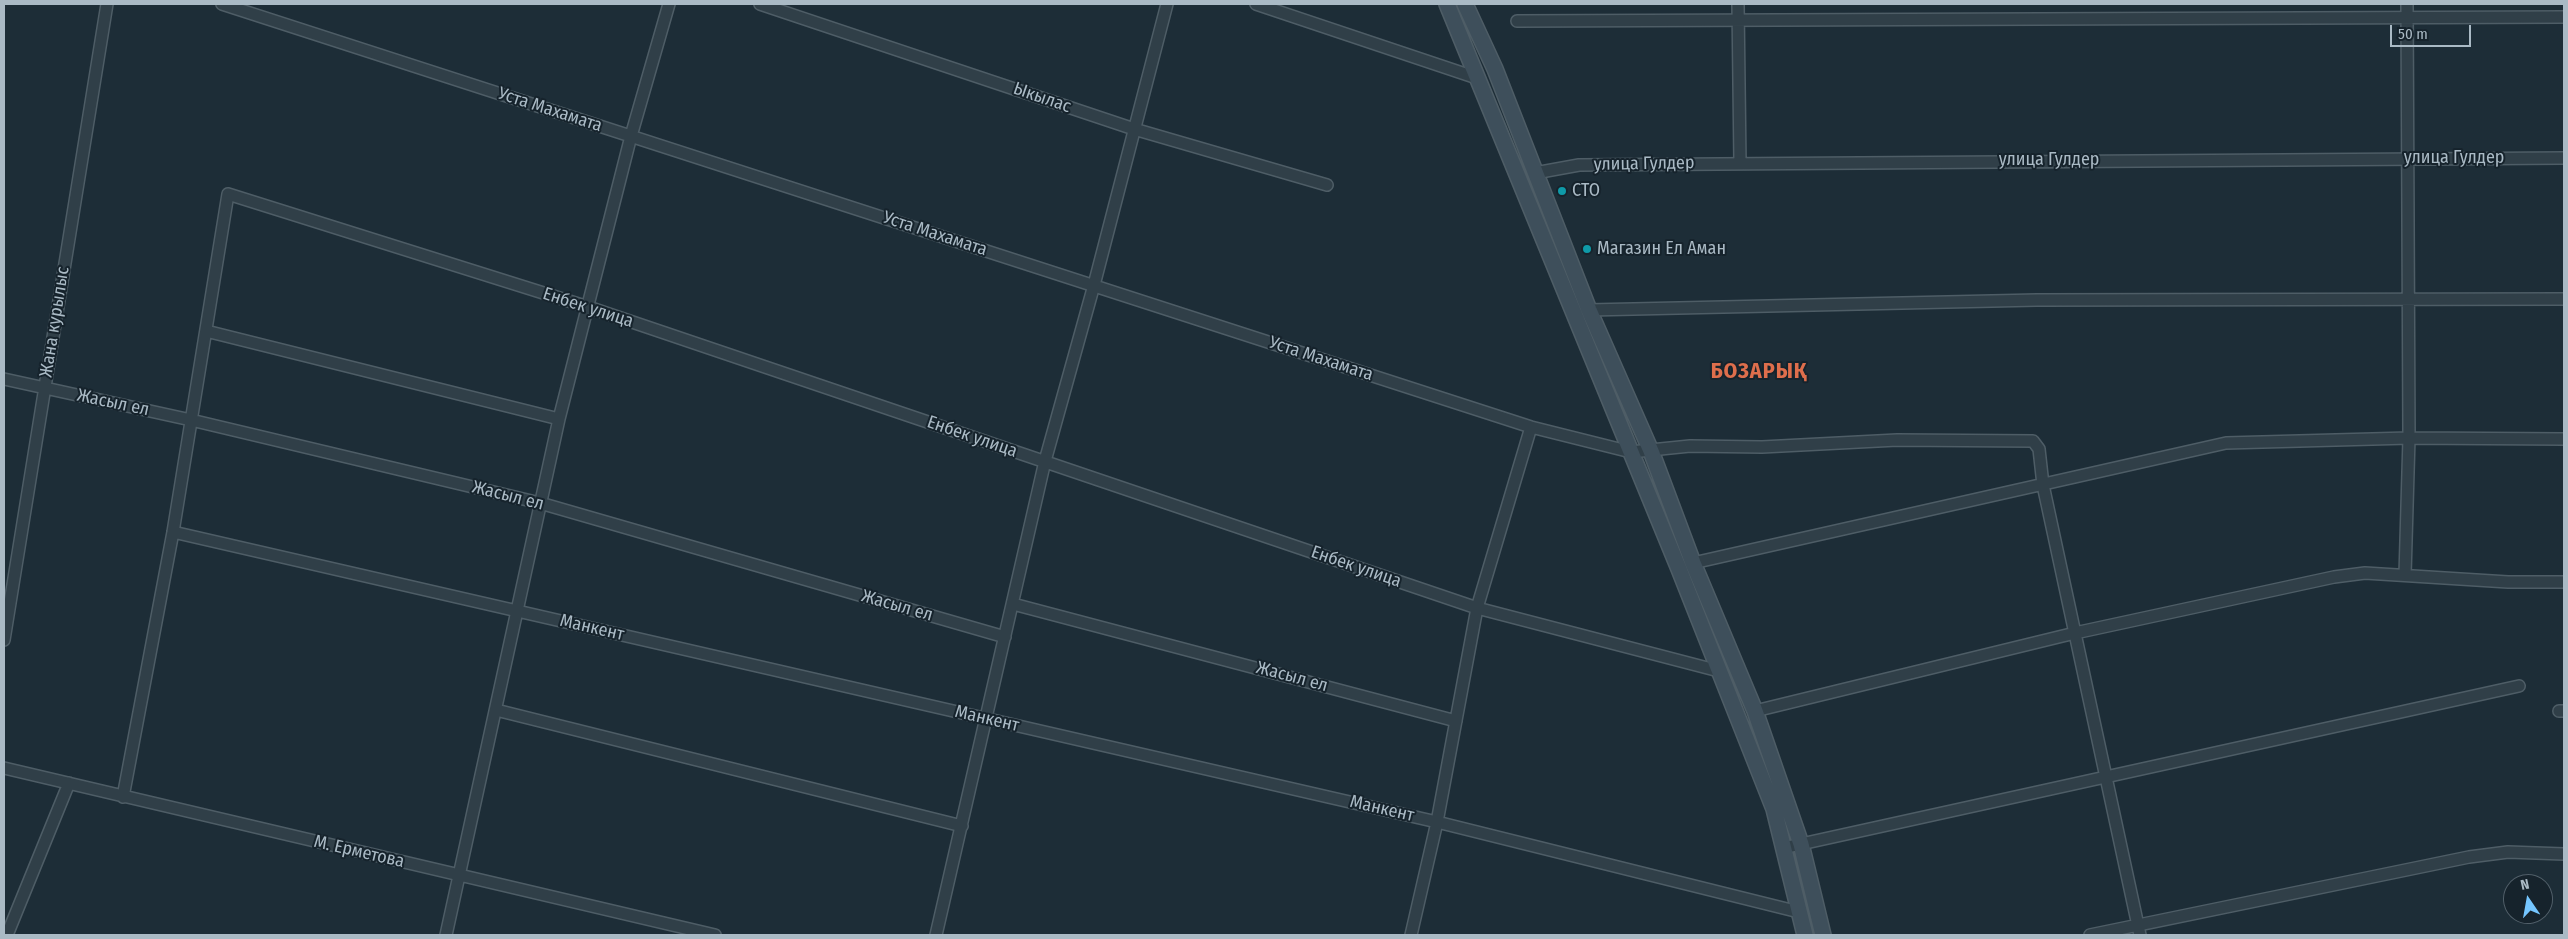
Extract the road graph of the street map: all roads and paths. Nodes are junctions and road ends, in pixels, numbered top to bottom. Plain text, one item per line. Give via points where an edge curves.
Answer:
1 (107, 4) edge
2 (222, 4) edge
3 (669, 4) edge
4 (760, 4) edge
5 (1167, 4) edge
6 (1256, 4) edge
7 (1447, 4) edge
8 (1465, 4) edge
9 (1738, 4) edge
10 (2407, 4) edge
11 (2564, 17) edge
12 (2407, 19) junction
13 (1738, 20) junction
14 (1517, 21) dead end
15 (1477, 78) junction
16 (1134, 129) junction
17 (631, 136) junction
18 (2564, 158) edge
19 (2409, 159) junction
20 (1740, 163) junction
21 (1535, 173) junction
22 (1327, 186) dead end
23 (1094, 285) junction
24 (2564, 299) edge
25 (2407, 300) junction
26 (588, 307) junction
27 (1589, 310) junction
28 (206, 331) junction
29 (4, 379) edge
30 (44, 388) junction
31 (559, 419) junction
32 (191, 420) junction
33 (1530, 428) junction
34 (2409, 438) junction
35 (2564, 439) edge
36 (1651, 451) junction
37 (1631, 452) junction
38 (1045, 461) junction
39 (2043, 484) junction
40 (540, 503) junction
41 (173, 532) junction
42 (1693, 563) junction
43 (2405, 575) junction
44 (2564, 582) edge
45 (1013, 604) junction
46 (1477, 608) junction
47 (518, 611) junction
48 (2075, 633) junction
49 (1005, 637) junction
50 (4, 640) edge
51 (1719, 671) junction
52 (2519, 686) dead end
53 (496, 710) junction
54 (1755, 711) junction
55 (987, 719) junction
56 (1456, 720) junction
57 (4, 768) edge
58 (2106, 777) junction
59 (69, 783) junction
60 (123, 797) junction
61 (1437, 822) junction
62 (962, 826) junction
63 (1801, 844) junction
64 (1783, 848) junction
65 (2564, 854) edge
66 (458, 875) junction
67 (1799, 912) junction
68 (2139, 930) edge
69 (6, 934) edge
70 (446, 935) edge
71 (715, 935) edge
72 (936, 935) edge
73 (1411, 935) edge
74 (1805, 935) edge
75 (1823, 935) edge
76 (2090, 935) edge

1 - 30 street, Жана курылыс
2 - 17 street, Уста Махамата
3 - 17 street
4 - 16 street, Ыкылас
5 - 16 street
6 - 15 street
7 - 15 main road
8 - 21 main road via 1495,69
9 - 13 street
10 - 12 street
11 - 12 street
12 - 13 street
12 - 19 street
13 - 14 street
13 - 20 street
15 - 37 main road
16 - 22 street, Ыкылас
16 - 23 street
17 - 23 street, Уста Махамата
17 - 26 street
18 - 19 street, улица Гулдер
19 - 20 street, улица Гулдер
19 - 25 street
20 - 21 street, улица Гулдер via 1579,165
21 - 27 main road
23 - 33 street, Уста Махамата
23 - 38 street
24 - 25 street
25 - 27 street via 2037,300
25 - 34 street
26 - 28 street, Енбек улица via 228,194
26 - 31 street
26 - 38 street, Енбек улица
27 - 36 main road
28 - 31 street
28 - 32 street
29 - 30 street, Жасыл ел
30 - 32 street, Жасыл ел
30 - 50 street, Жана курылыс
31 - 40 street
32 - 40 street, Жасыл ел
32 - 41 street
33 - 37 street, Уста Махамата
33 - 46 street
34 - 35 street
34 - 39 street via 2226,443
34 - 43 street
36 - 37 street, Уста Махамата
36 - 39 street, Уста Махамата via 1690,446 2030,440 2039,449
36 - 42 main road
37 - 51 main road
38 - 45 street
38 - 46 street, Енбек улица
39 - 42 street
39 - 48 street, Уста Махамата
40 - 47 street
40 - 49 street, Жасыл ел
41 - 47 street, Манкент
41 - 60 street
42 - 54 main road
43 - 44 street
43 - 48 street via 2334,577
45 - 49 street
45 - 56 street, Жасыл ел
46 - 51 street, Енбек улица
46 - 56 street
47 - 53 street
47 - 55 street, Манкент
48 - 54 street
48 - 58 street, Уста Махамата
49 - 55 street
51 - 64 main road via 1774,809
52 - 58 street
53 - 62 street
53 - 66 street
54 - 63 main road
55 - 61 street, Манкент
55 - 62 street
56 - 61 street
57 - 59 street, М. Ерметова
58 - 63 street
58 - 68 street, Уста Махамата
59 - 60 street, М. Ерметова
59 - 69 street
60 - 66 street, М. Ерметова
61 - 67 street, Манкент
61 - 73 street
62 - 72 street
63 - 64 street
63 - 75 main road
64 - 67 main road
65 - 68 street via 2508,852 2469,857
66 - 70 street
66 - 71 street, М. Ерметова
67 - 74 main road
68 - 76 street

